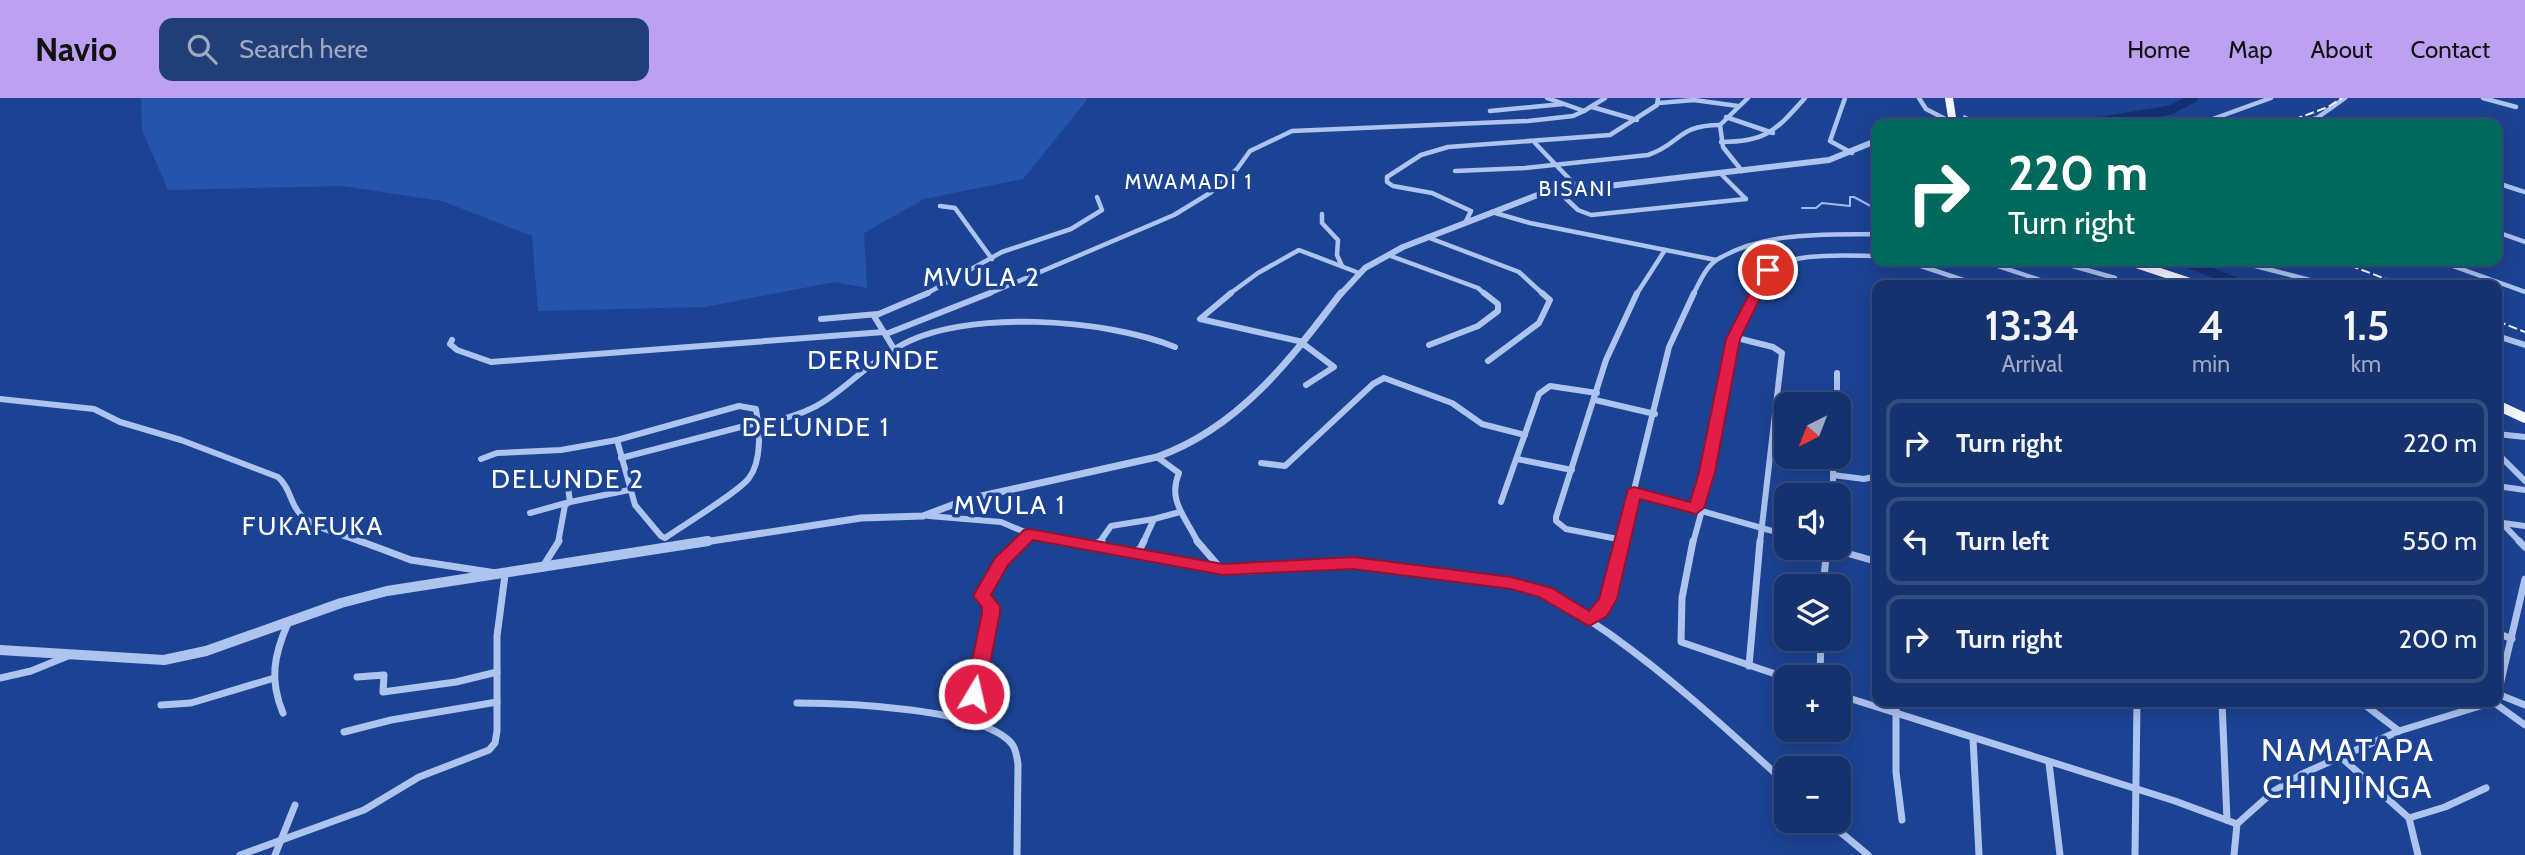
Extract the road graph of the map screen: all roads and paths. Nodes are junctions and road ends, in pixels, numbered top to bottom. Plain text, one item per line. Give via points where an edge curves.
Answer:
1 (1547, 98) edge
2 (1605, 98) edge
3 (1665, 98) edge
4 (1748, 98) edge
5 (1805, 98) edge
6 (1845, 98) edge
7 (1919, 98) edge
8 (1949, 98) edge
9 (2271, 98) edge
10 (2345, 98) edge
11 (2483, 98) edge
12 (1659, 100) edge
13 (1677, 101) junction
14 (1563, 104) junction
15 (1738, 106) junction
16 (1592, 107) junction
17 (2516, 107) dead end
18 (1490, 111) dead end
19 (1584, 111) junction
20 (1726, 117) junction
21 (1944, 119) edge
22 (1952, 119) edge
23 (2213, 119) edge
24 (2314, 119) edge
25 (1637, 120) junction
26 (1720, 125) junction
27 (1773, 133) junction
28 (1721, 142) junction
29 (1535, 143) junction
30 (1872, 143) edge
31 (1852, 153) junction
32 (1555, 165) junction
33 (1455, 171) dead end
34 (1742, 171) junction
35 (1720, 173) junction
36 (2502, 185) edge
37 (1578, 188) junction
38 (1558, 191) junction
39 (2525, 192) edge
40 (1097, 197) dead end
41 (940, 206) dead end
42 (1491, 211) junction
43 (1322, 214) dead end
44 (1466, 221) junction
45 (1872, 234) edge
46 (2502, 234) edge
47 (1427, 237) junction
48 (2525, 242) edge
49 (1665, 250) junction
50 (1388, 255) junction
51 (1872, 256) edge
52 (992, 259) junction
53 (1716, 260) junction
54 (1342, 266) junction
55 (1921, 266) edge
56 (1998, 266) edge
57 (2072, 266) edge
58 (2142, 266) edge
59 (2255, 266) edge
60 (2453, 266) edge
61 (1359, 273) junction
62 (2115, 278) dead end
63 (1963, 280) edge
64 (2040, 280) edge
65 (2184, 280) edge
66 (2310, 280) edge
67 (2492, 280) edge
68 (2502, 284) edge
69 (2525, 292) edge
70 (880, 314) junction
71 (821, 319) dead end
72 (885, 333) junction
73 (1733, 337) junction
74 (2502, 338) edge
75 (452, 340) dead end
76 (1303, 343) junction
77 (1429, 345) dead end
78 (2525, 345) edge
79 (1175, 347) dead end
80 (894, 349) junction
81 (1488, 361) dead end
82 (1837, 373) dead end
83 (1306, 385) dead end
84 (1837, 392) edge
85 (1596, 396) junction
86 (0, 399) edge
87 (2502, 407) edge
88 (1655, 414) junction
89 (2525, 418) edge
90 (760, 423) junction
91 (1525, 435) junction
92 (2502, 435) edge
93 (2525, 437) edge
94 (617, 440) junction
95 (1157, 457) junction
96 (621, 458) junction
97 (2502, 458) edge
98 (481, 459) dead end
99 (1517, 459) junction
100 (1261, 463) dead end
101 (1833, 469) edge
102 (1572, 470) junction
103 (1833, 475) junction
104 (1872, 477) edge
105 (2525, 481) edge
106 (555, 482) dead end
107 (1833, 483) edge
108 (2502, 487) edge
109 (629, 490) junction
110 (2525, 490) edge
111 (1634, 492) junction
112 (568, 502) junction
113 (1501, 502) dead end
114 (1699, 509) junction
115 (1180, 512) junction
116 (530, 513) dead end
117 (923, 516) junction
118 (1154, 519) junction
119 (2502, 521) edge
120 (2502, 523) edge
121 (2525, 526) edge
122 (1761, 528) junction
123 (1774, 532) edge
124 (1030, 534) junction
125 (666, 538) junction
126 (1623, 540) junction
127 (1094, 545) junction
128 (2525, 547) edge
129 (664, 550) junction
130 (1135, 551) junction
131 (1851, 554) edge
132 (1872, 560) edge
133 (541, 569) junction
134 (1223, 569) junction
135 (501, 576) junction
136 (2525, 579) edge
137 (1589, 620) junction
138 (288, 621) junction
139 (2502, 635) edge
140 (2512, 639) junction
141 (0, 650) edge
142 (68, 656) junction
143 (1749, 666) junction
144 (497, 672) junction
145 (1774, 674) edge
146 (2502, 676) edge
147 (357, 677) dead end
148 (0, 678) edge
149 (271, 679) junction
150 (1851, 699) edge
151 (2502, 700) edge
152 (497, 702) junction
153 (797, 703) dead end
154 (161, 705) dead end
155 (2502, 705) edge
156 (2525, 705) edge
157 (1872, 706) edge
158 (1876, 707) edge
159 (1896, 707) edge
160 (2137, 707) edge
161 (2222, 707) edge
162 (2368, 707) edge
163 (2472, 707) edge
164 (283, 713) dead end
165 (1897, 714) junction
166 (965, 719) junction
167 (2525, 726) edge
168 (2399, 731) junction
169 (344, 732) dead end
170 (1973, 738) junction
171 (2342, 758) junction
172 (2049, 763) junction
173 (1774, 773) edge
174 (2486, 788) dead end
175 (2136, 789) junction
176 (295, 805) dead end
177 (2409, 818) junction
178 (1902, 820) dead end
179 (2227, 820) junction
180 (2237, 824) junction
181 (1842, 833) edge
182 (282, 839) junction
183 (240, 855) edge
184 (275, 855) edge
185 (1017, 855) edge
186 (1868, 855) edge
187 (1979, 855) edge
188 (2060, 855) edge
189 (2135, 855) edge
190 (2234, 855) edge
191 (2418, 855) edge

1 - 14 street
2 - 16 street
3 - 13 street
4 - 15 street
5 - 27 street
6 - 31 street via 1830,141
7 - 21 street via 1926,109
8 - 22 main road
9 - 23 street
10 - 24 street
11 - 17 street
12 - 13 street
12 - 25 street
13 - 15 street
14 - 18 street
14 - 19 street
15 - 20 street
16 - 19 street
16 - 25 street
19 - 72 street via 1573,117 1528,121 1323,127 1286,133 1250,151 1210,193 1174,215 900,331
20 - 26 street
20 - 27 street
25 - 29 street via 1610,135
26 - 28 street
26 - 32 street via 1688,127 1654,154
27 - 28 street via 1755,142
28 - 34 street
29 - 32 street
29 - 44 street via 1437,150 1421,155 1386,179 1394,186 1432,193 1471,211
30 - 31 street
31 - 34 street
32 - 33 street
32 - 37 street
34 - 35 street
35 - 37 street
35 - 38 street via 1746,199 1596,215 1578,211
36 - 39 street
37 - 38 street
38 - 42 street
40 - 52 street via 1102,210 1089,220
41 - 52 street via 955,208
42 - 44 street
42 - 49 street
43 - 54 street via 1322,223 1338,240
44 - 47 street
45 - 53 street via 1780,237
46 - 48 street
47 - 50 street
47 - 81 street via 1519,272 1550,299 1539,323
49 - 53 street
49 - 85 street via 1640,286 1606,359
50 - 61 street
50 - 77 street via 1478,288 1498,304 1498,311 1478,326
51 - 73 street via 1823,256 1772,268
52 - 70 street via 909,304
53 - 88 street via 1701,278 1669,347
54 - 61 street
54 - 76 street via 1299,250 1264,269 1201,315 1207,323
55 - 63 street
56 - 64 street
57 - 62 street
58 - 65 main road
59 - 66 street
60 - 67 street
61 - 76 street
68 - 69 street
70 - 71 street
70 - 72 street via 874,318
72 - 75 street via 491,362 457,350 450,344
72 - 80 street
73 - 114 street
73 - 122 street via 1773,346 1783,353
74 - 78 street
76 - 83 street via 1334,367
76 - 95 street via 1236,414 1185,447
79 - 80 street via 1104,325 1058,322 971,325
80 - 90 street via 810,412
82 - 84 street
85 - 88 street
85 - 91 street via 1557,386 1546,388 1537,396
85 - 102 street
86 - 135 street via 101,411 120,422 278,477 288,485 299,514 315,524 411,560 491,570
87 - 89 main road
88 - 111 street
90 - 94 street via 756,409 735,406
90 - 96 street
90 - 125 street via 754,469 746,483
91 - 99 street
91 - 100 street via 1482,425 1464,410 1384,378 1285,466
92 - 93 street
94 - 96 street
94 - 98 street via 561,450 497,453
95 - 115 street via 1179,473 1172,493
95 - 117 street via 968,499
96 - 109 street
97 - 105 street
99 - 102 street
99 - 113 street
101 - 103 street
102 - 126 street via 1556,521 1566,529
103 - 104 street
103 - 107 street
106 - 112 street via 567,480
108 - 110 street
109 - 112 street
109 - 125 street via 638,512
111 - 114 street
111 - 126 street
112 - 116 street
112 - 133 street via 561,537
114 - 122 street
114 - 143 street via 1679,638 1691,648
115 - 118 street
115 - 134 street via 1200,549
117 - 124 street via 1001,522
117 - 129 street via 825,523
118 - 127 street via 1111,526
118 - 130 street
119 - 121 street
120 - 128 street
122 - 123 street
122 - 143 street
124 - 127 street
124 - 166 street via 1001,562 982,596 991,613
125 - 129 street
126 - 137 street via 1608,599 1601,612
127 - 130 street
129 - 133 street
130 - 134 street
131 - 132 street
133 - 135 street
134 - 137 street via 1353,563 1511,583 1546,593
135 - 138 street via 387,591
135 - 144 street
136 - 140 street
137 - 173 street via 1673,680
138 - 142 street via 206,651 164,660
138 - 149 street
139 - 140 street
140 - 146 street
141 - 142 street
142 - 148 street
143 - 145 street
144 - 147 street via 383,692 384,675
144 - 152 street
149 - 154 street via 191,703
149 - 164 street
150 - 157 street
151 - 156 street
152 - 169 street
152 - 182 street via 495,743 481,756 419,777 364,810
153 - 166 street via 946,713
155 - 167 street
158 - 165 street
159 - 165 street
160 - 175 street
161 - 179 street
162 - 168 street
163 - 168 street
165 - 170 street
165 - 178 street via 1896,772
166 - 185 street via 1013,744 1018,756 1021,813
168 - 171 street
170 - 172 street
170 - 187 street
171 - 177 street
171 - 180 street via 2274,791
172 - 175 street
172 - 188 street
174 - 177 street
175 - 179 street
175 - 189 street
176 - 182 street
177 - 191 street
179 - 180 street
180 - 190 street
181 - 186 street
182 - 183 street
182 - 184 street

